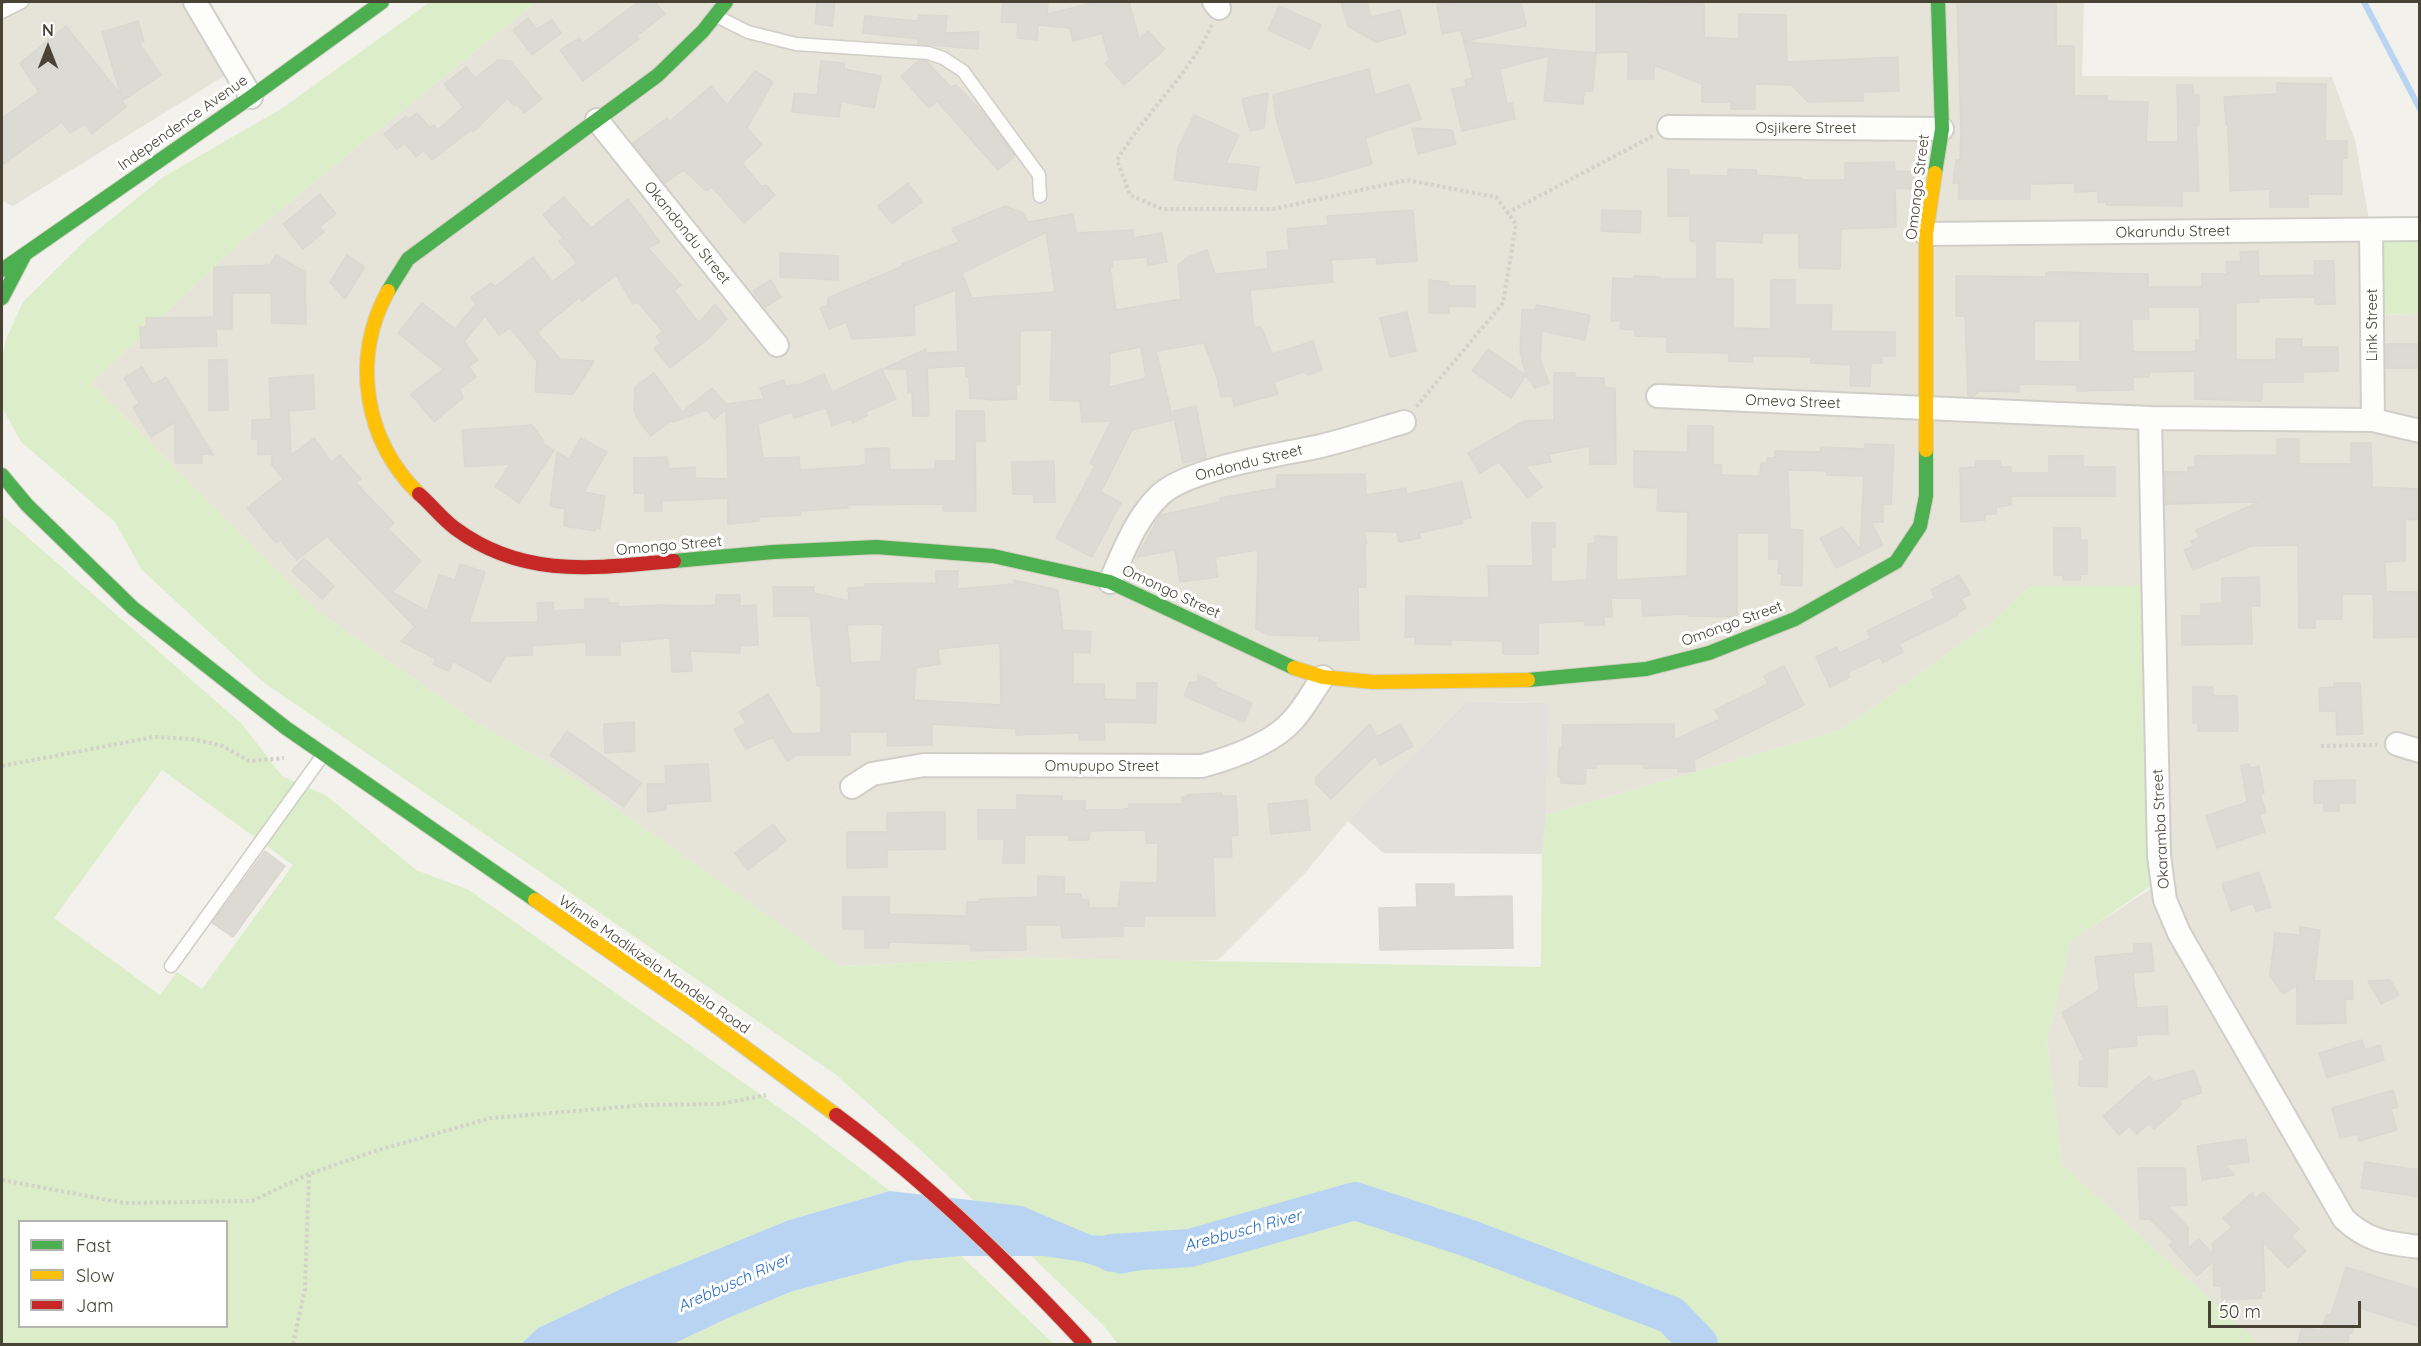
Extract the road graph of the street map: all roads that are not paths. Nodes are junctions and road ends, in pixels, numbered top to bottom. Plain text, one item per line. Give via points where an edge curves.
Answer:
1 (22, 2) edge
2 (195, 2) edge
3 (382, 2) edge
4 (726, 2) edge
5 (1938, 2) edge
6 (2, 12) edge
7 (717, 17) junction
8 (251, 97) junction
9 (597, 120) junction
10 (1670, 127) road end
11 (1942, 129) junction
12 (1040, 196) dead end
13 (2420, 229) edge
14 (2372, 230) junction
15 (1926, 234) junction
16 (26, 252) junction
17 (2, 262) edge
18 (2, 270) edge
19 (2, 298) edge
20 (777, 345) dead end
21 (1658, 396) dead end
22 (1928, 407) junction
23 (2150, 418) junction
24 (2373, 420) junction
25 (1404, 422) road end
26 (2420, 431) edge
27 (2, 475) edge
28 (1110, 582) junction
29 (142, 596) dead end
30 (179, 642) junction
31 (1323, 678) junction
32 (2397, 744) road end
33 (2420, 752) edge
34 (323, 754) junction
35 (852, 787) dead end
36 (171, 966) dead end
37 (2420, 1247) edge
38 (1085, 1344) edge

1 - 6 lane
2 - 8 street
3 - 8 street, Independence Avenue
4 - 7 street, Omongo Street
5 - 11 street, Omongo Street
7 - 9 street, Omongo Street via 658,75
7 - 12 lane via 748,32 796,44 928,53 949,61 963,71 1039,175
8 - 16 street, Independence Avenue
9 - 20 street, Okandondu Street
9 - 28 street, Omongo Street via 408,259 385,294 369,352 368,389 376,431 389,458 442,518 485,546 567,570 648,566 773,552 911,548 993,556
10 - 11 street, Osjikere Street
11 - 15 street, Omongo Street
13 - 14 street, Okarundu Street
14 - 15 street, Okarundu Street
14 - 24 street, Link Street
15 - 22 street, Omongo Street
16 - 17 street
16 - 18 street, Independence Avenue
16 - 19 street
21 - 22 street, Omeva Street
22 - 23 street
22 - 31 street, Omongo Street via 1926,496 1920,526 1896,562 1795,619 1709,653 1646,669 1522,681 1373,682
23 - 24 street
23 - 37 street, Okaramba Street via 2159,856 2165,900 2179,933 2344,1219 2358,1232 2378,1241
24 - 26 street
25 - 28 street, Ondondu Street via 1180,482 1161,494 1140,518
27 - 30 street, Winnie Madikizela Mandela Road via 27,505 133,608
28 - 31 street, Omongo Street
29 - 30 street, Winnie Madikizela Mandela Road
30 - 34 street, Winnie Madikizela Mandela Road
31 - 35 street, Omupupo Street via 1293,721 1255,746 1202,766 924,765 872,774
32 - 33 street
34 - 36 lane
34 - 38 street, Winnie Madikizela Mandela Road via 697,1012 900,1165 1034,1289

